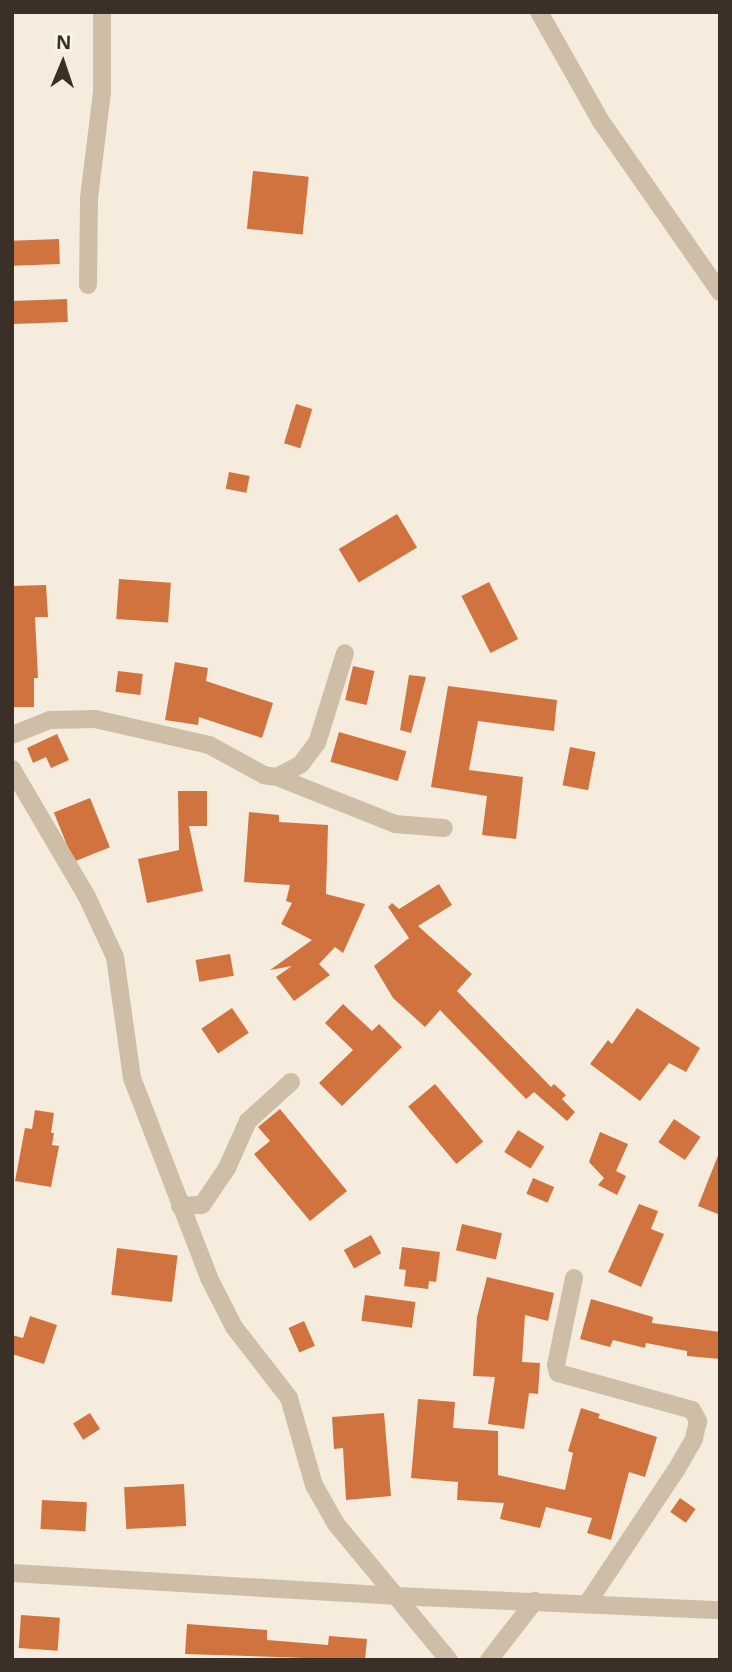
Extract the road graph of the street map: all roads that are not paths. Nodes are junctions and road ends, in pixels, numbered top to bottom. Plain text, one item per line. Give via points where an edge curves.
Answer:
1 (103, 12) edge
2 (539, 12) edge
3 (88, 285) dead end
4 (720, 292) edge
5 (345, 653) dead end
6 (12, 735) edge
7 (12, 769) edge
8 (277, 777) junction
9 (444, 828) dead end
10 (291, 1082) dead end
11 (180, 1206) junction
12 (574, 1278) dead end
13 (12, 1573) edge
14 (394, 1597) junction
15 (535, 1601) junction
16 (587, 1604) junction
17 (720, 1610) edge
18 (449, 1660) edge
19 (489, 1660) edge

1 - 3 street via 102,92 89,198
2 - 4 street via 600,120
5 - 8 street via 317,743 301,764
6 - 8 street via 50,720 95,719 209,745 264,775
7 - 11 street via 87,897 115,957 132,1078
8 - 9 street via 395,824
10 - 11 street via 248,1121 202,1205
11 - 14 street via 234,1327 289,1398 314,1485 336,1524
12 - 16 street via 555,1365 558,1373 692,1410 698,1421 694,1439 676,1470
13 - 14 street
14 - 15 street
14 - 18 street
15 - 16 street
15 - 19 street
16 - 17 street

